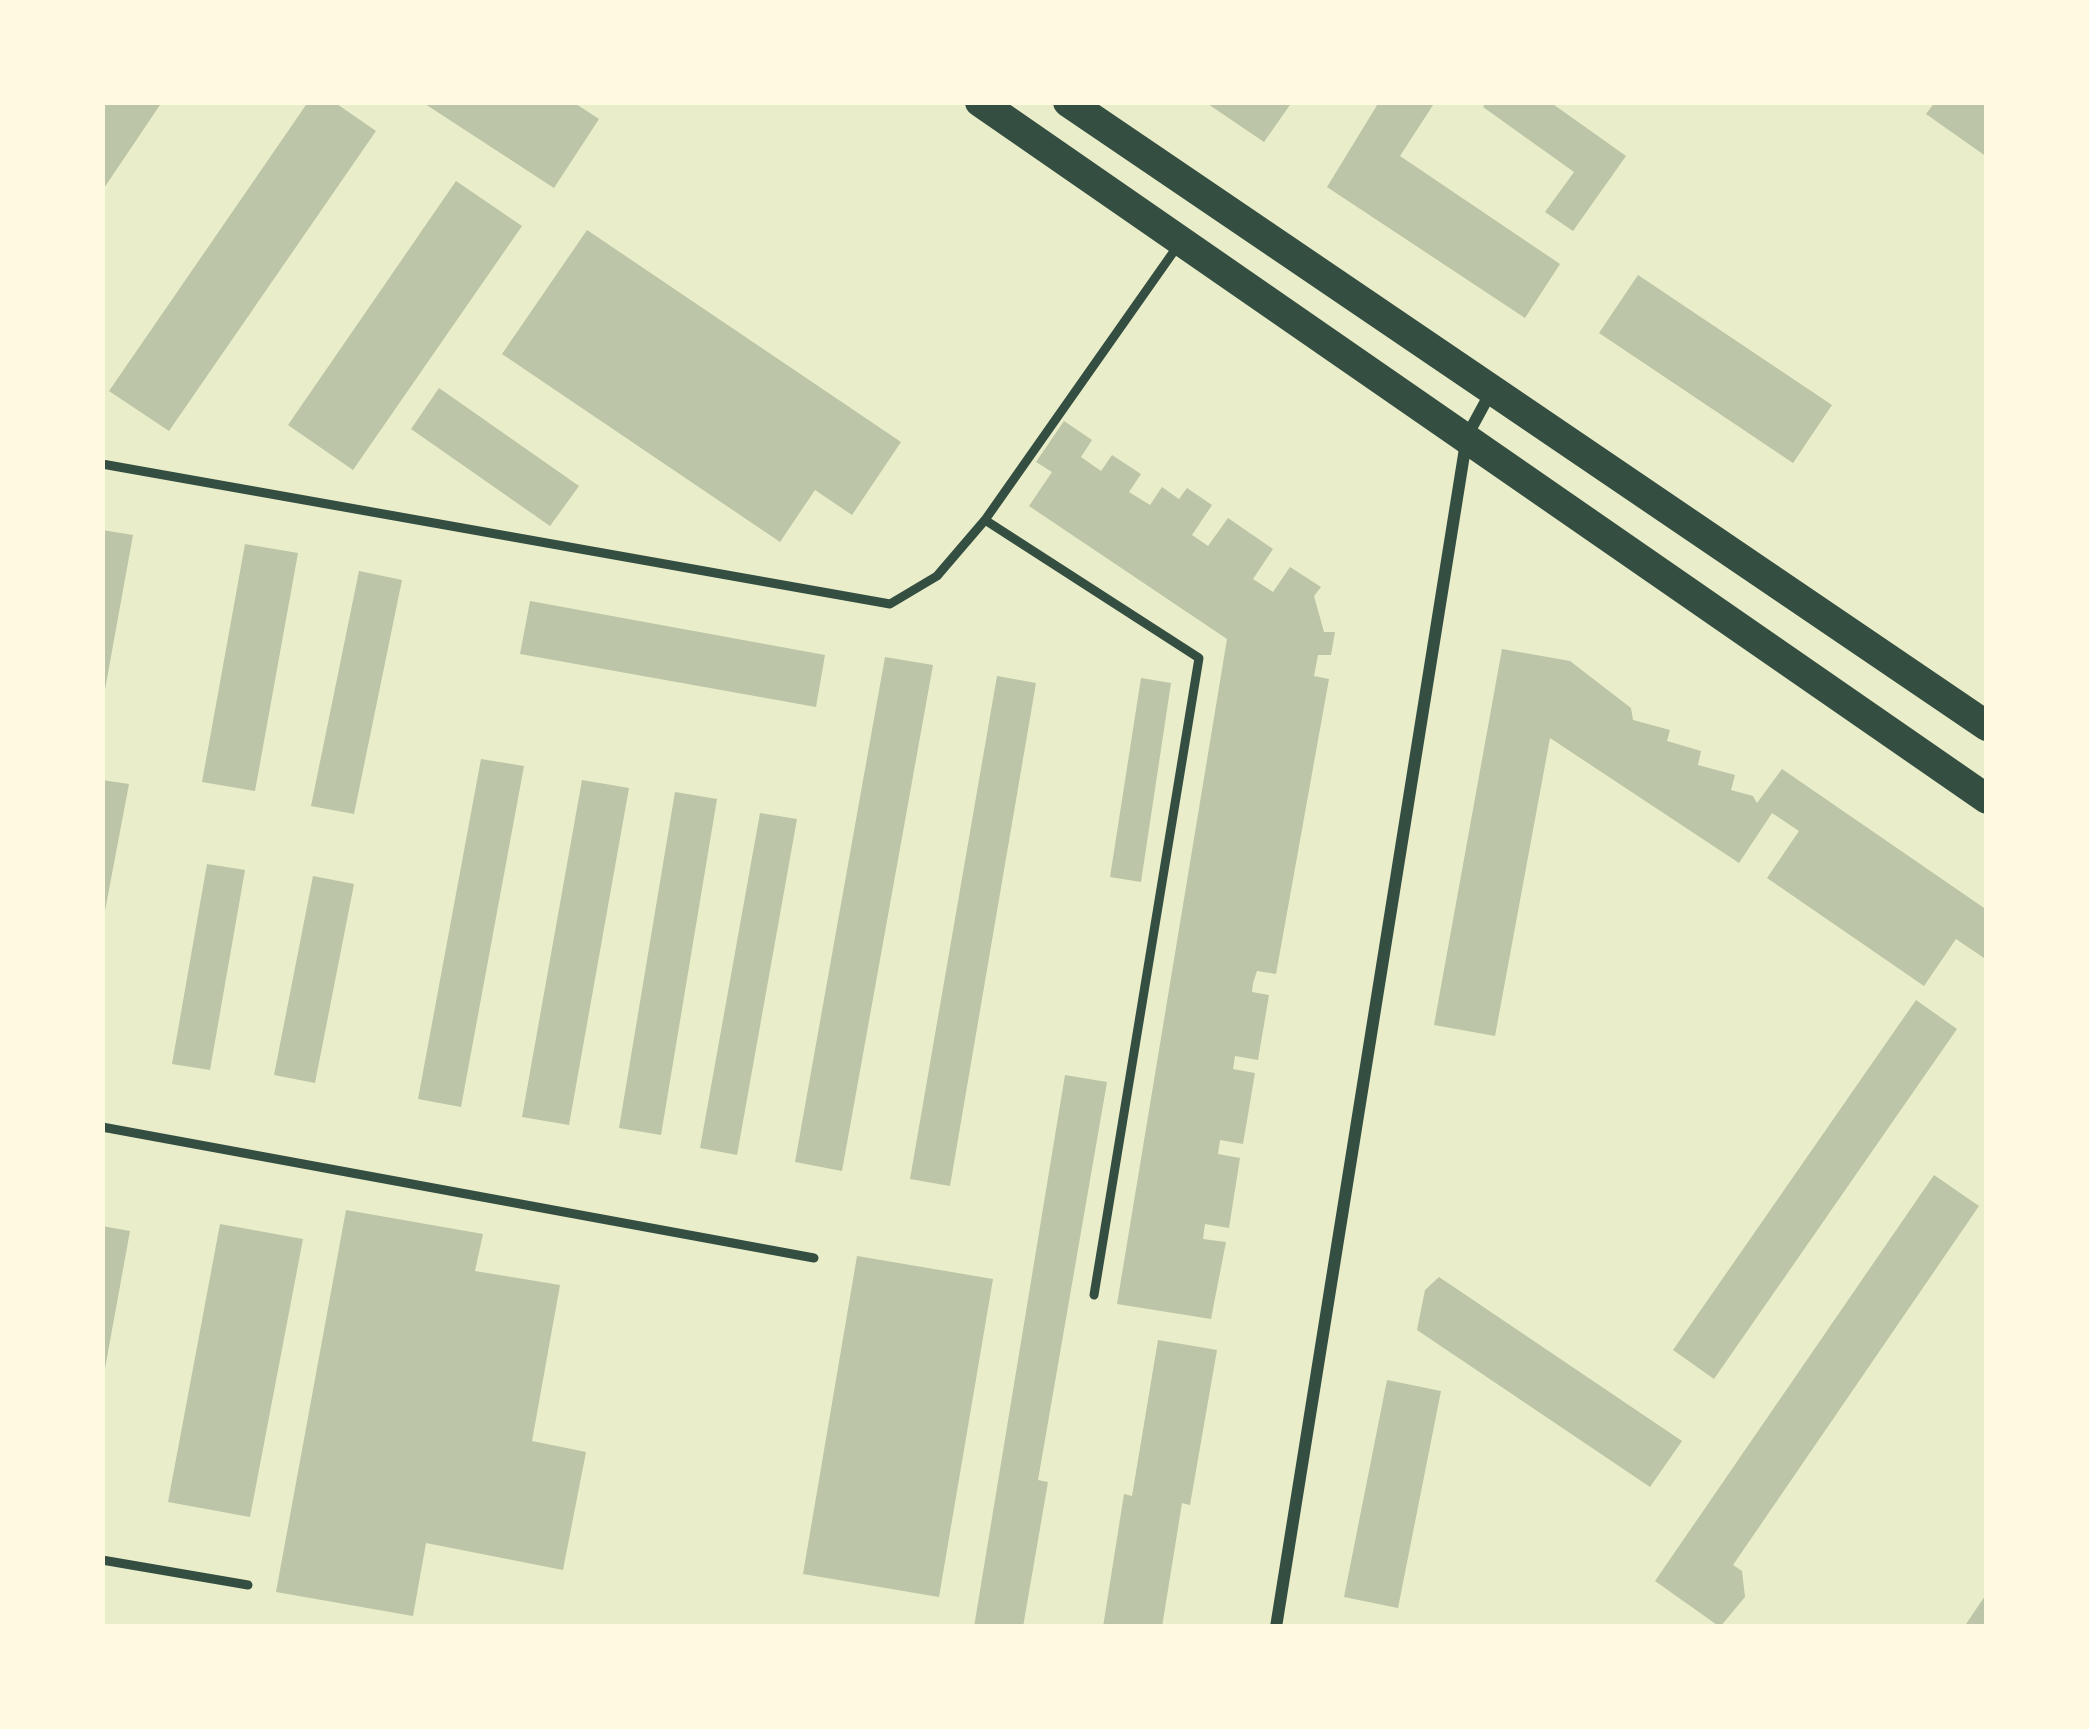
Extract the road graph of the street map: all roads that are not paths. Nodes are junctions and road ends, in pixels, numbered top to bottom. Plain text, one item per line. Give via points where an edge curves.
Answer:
1 (980, 102) edge
2 (1068, 102) edge
3 (1182, 240) junction
4 (1492, 389) junction
5 (1467, 436) junction
6 (102, 464) edge
7 (986, 520) junction
8 (1987, 726) edge
9 (1987, 799) edge
10 (102, 1127) edge
11 (814, 1258) dead end
12 (1094, 1295) dead end
13 (102, 1561) edge
14 (248, 1585) dead end
15 (1276, 1627) edge

1 - 3 main road
2 - 4 main road
3 - 5 main road
3 - 7 lane
4 - 5 street
4 - 8 main road
5 - 9 main road
5 - 15 street
6 - 7 lane via 890,604 937,576
7 - 12 lane via 1198,658
10 - 11 lane
13 - 14 lane

